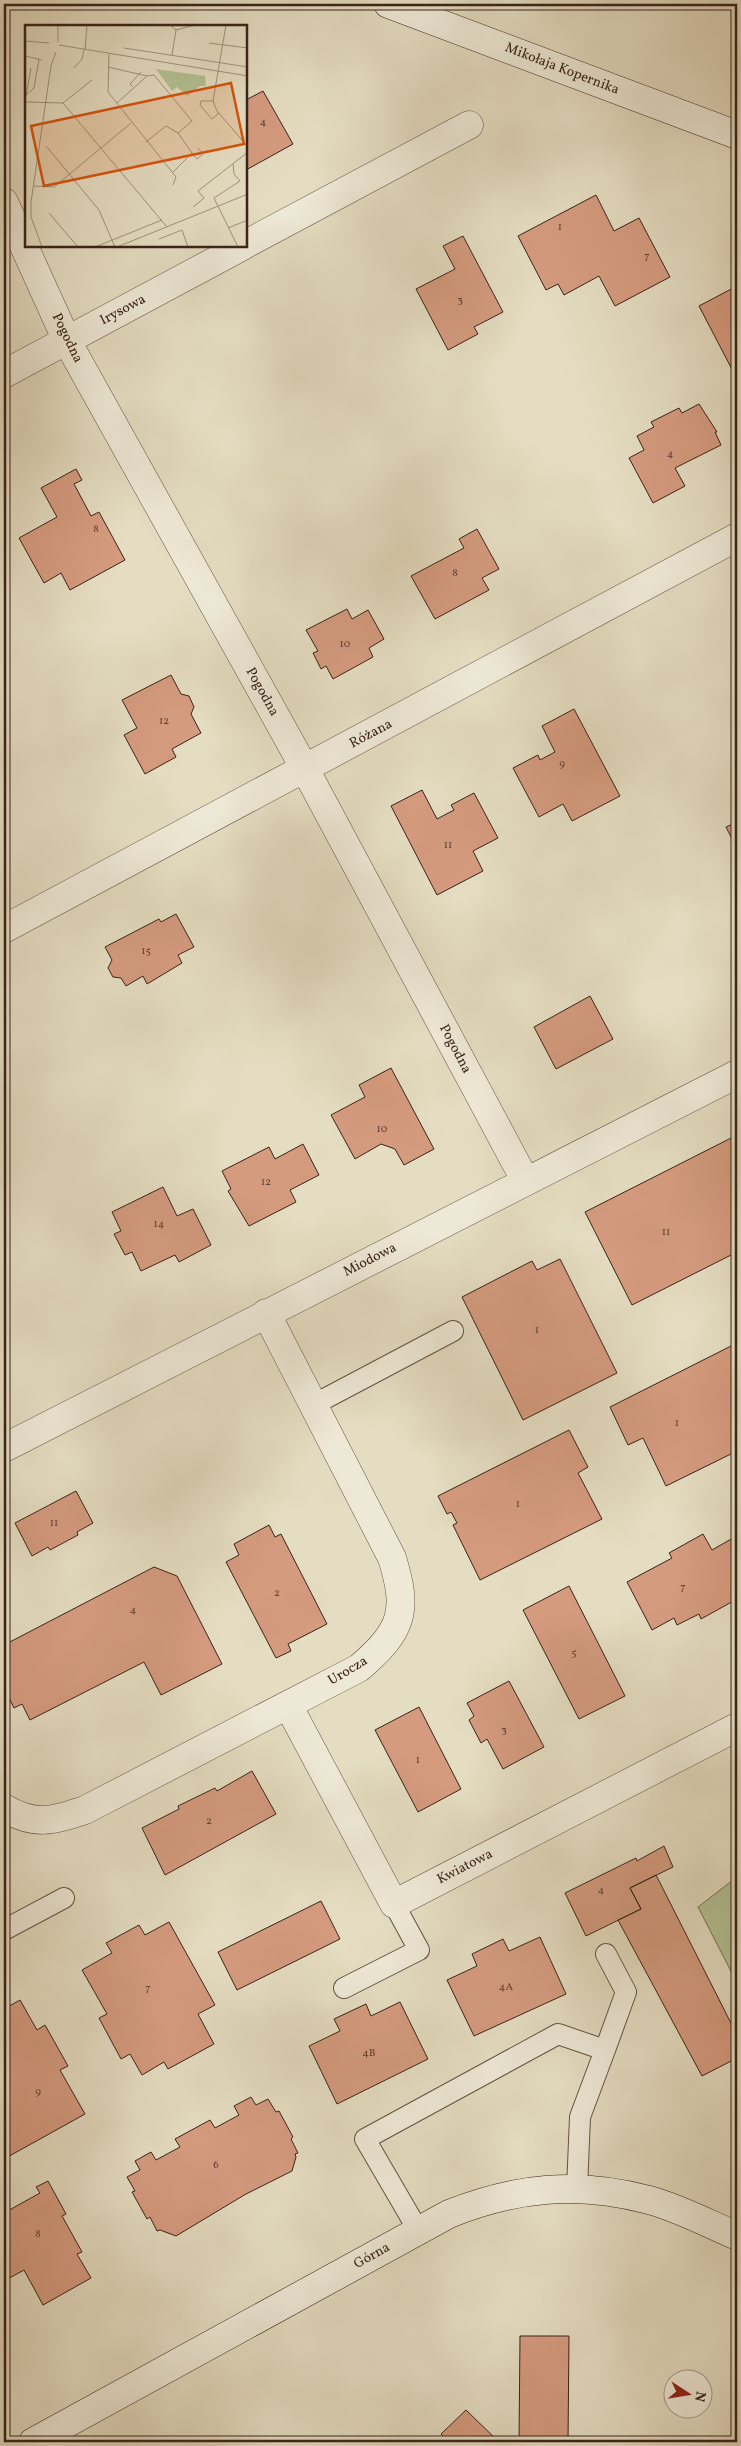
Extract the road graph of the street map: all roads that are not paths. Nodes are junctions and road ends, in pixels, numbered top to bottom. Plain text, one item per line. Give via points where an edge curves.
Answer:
1 (388, 4) edge
2 (470, 125) dead end
3 (737, 135) edge
4 (4, 202) edge
5 (248, 243) edge
6 (239, 248) edge
7 (66, 341) junction
8 (4, 374) edge
9 (737, 537) edge
10 (305, 769) junction
11 (4, 929) edge
12 (737, 1074) edge
13 (525, 1180) junction
14 (266, 1313) junction
15 (453, 1331) dead end
16 (313, 1404) junction
17 (4, 1448) edge
18 (288, 1705) junction
19 (737, 1727) edge
20 (9, 1816) edge
21 (64, 1898) dead end
22 (394, 1904) junction
23 (4, 1930) edge
24 (606, 1954) dead end
25 (344, 1988) dead end
26 (605, 2050) junction
27 (577, 2188) junction
28 (418, 2230) junction
29 (737, 2236) edge
30 (33, 2442) edge

1 - 3 street, Mikołaja Kopernika
2 - 5 street
4 - 7 street, Pogodna
6 - 7 street, Irysowa
7 - 8 street, Irysowa
7 - 10 street, Pogodna
9 - 10 street, Różana
10 - 11 street, Różana
10 - 13 street, Pogodna
12 - 13 street, Miodowa
13 - 14 street, Miodowa
14 - 16 street, Urocza
14 - 17 street, Miodowa
15 - 16 lane
16 - 18 street, Urocza via 392,1558 401,1586 401,1610 393,1633 379,1651 359,1668
18 - 20 street, Urocza via 85,1810 48,1821
18 - 22 street
19 - 22 street, Kwiatowa
21 - 23 lane
22 - 25 lane via 419,1950
24 - 26 lane via 626,1992
26 - 27 lane via 580,2118
26 - 28 lane via 558,2034 365,2139
27 - 28 street, Górna via 513,2193 483,2200
27 - 29 street, Górna via 650,2200
28 - 30 street, Górna

